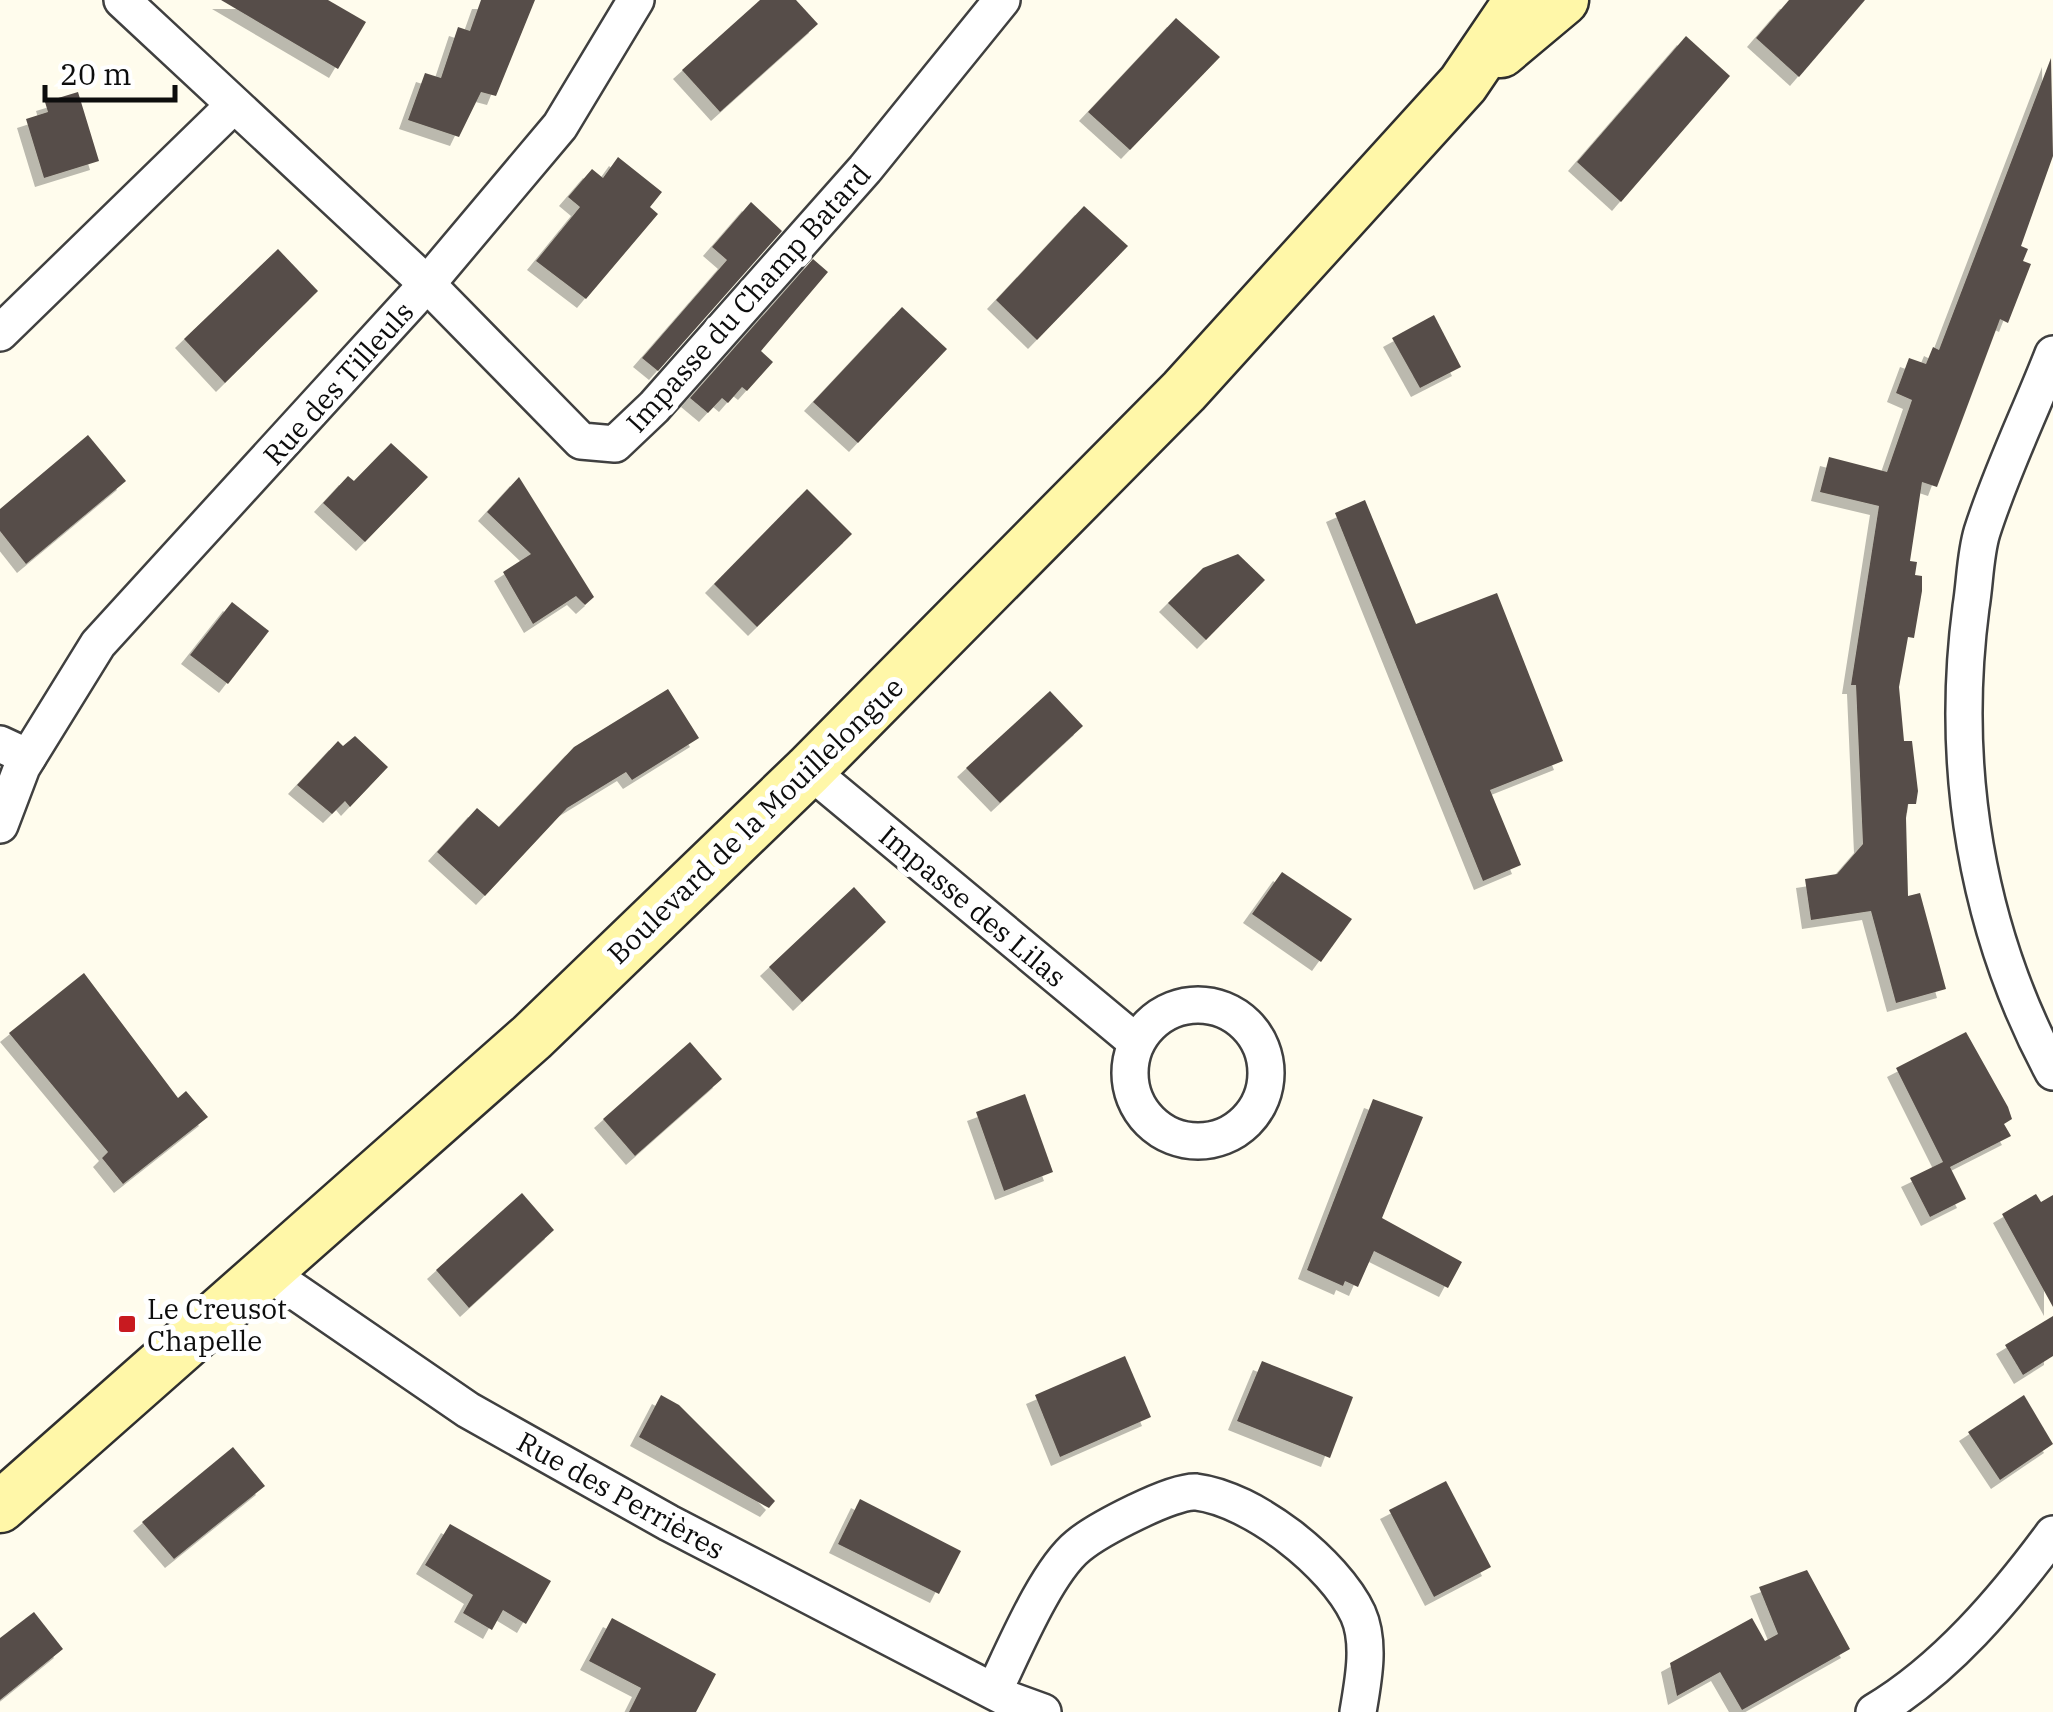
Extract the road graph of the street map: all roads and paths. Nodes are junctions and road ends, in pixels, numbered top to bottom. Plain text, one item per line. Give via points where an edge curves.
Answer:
1 (122, 0) edge
2 (636, 0) edge
3 (1002, 0) edge
4 (1520, 0) edge
5 (1564, 0) edge
6 (1463, 84) junction
7 (234, 105) junction
8 (427, 284) junction
9 (0, 332) edge
10 (2053, 354) edge
11 (14, 750) edge
12 (809, 770) junction
13 (0, 825) edge
14 (1136, 1042) dead end
15 (2053, 1072) edge
16 (264, 1270) junction
17 (1, 1505) edge
18 (2053, 1534) edge
19 (994, 1692) junction
20 (1044, 1712) edge
21 (1358, 1712) edge
22 (1874, 1712) edge

1 - 7 street
2 - 8 street, Rue des Tilleuls via 560,126
3 - 8 street, Impasse du Champ Batard via 865,169 615,444 581,441
4 - 6 main road, Boulevard de la Mouillelongue
5 - 6 main road, Boulevard de la Mouillelongue
6 - 12 main road, Boulevard de la Mouillelongue via 1184,391
7 - 8 street
7 - 9 street
8 - 11 street, Rue des Tilleuls via 98,644
10 - 15 street via 1982,534 1962,672 1965,783 1986,911
11 - 13 street, Rue des Tilleuls
12 - 14 street, Impasse des Lilas
12 - 16 main road, Boulevard de la Mouillelongue via 532,1037
16 - 17 main road, Boulevard de la Mouillelongue
16 - 19 street, Rue des Perrières via 468,1410 669,1524
18 - 22 street via 2010,1592 1903,1695
19 - 20 street, Rue des Perrières
19 - 21 street via 1037,1604 1076,1548 1121,1518 1194,1492 1258,1515 1338,1584 1359,1616 1365,1668

